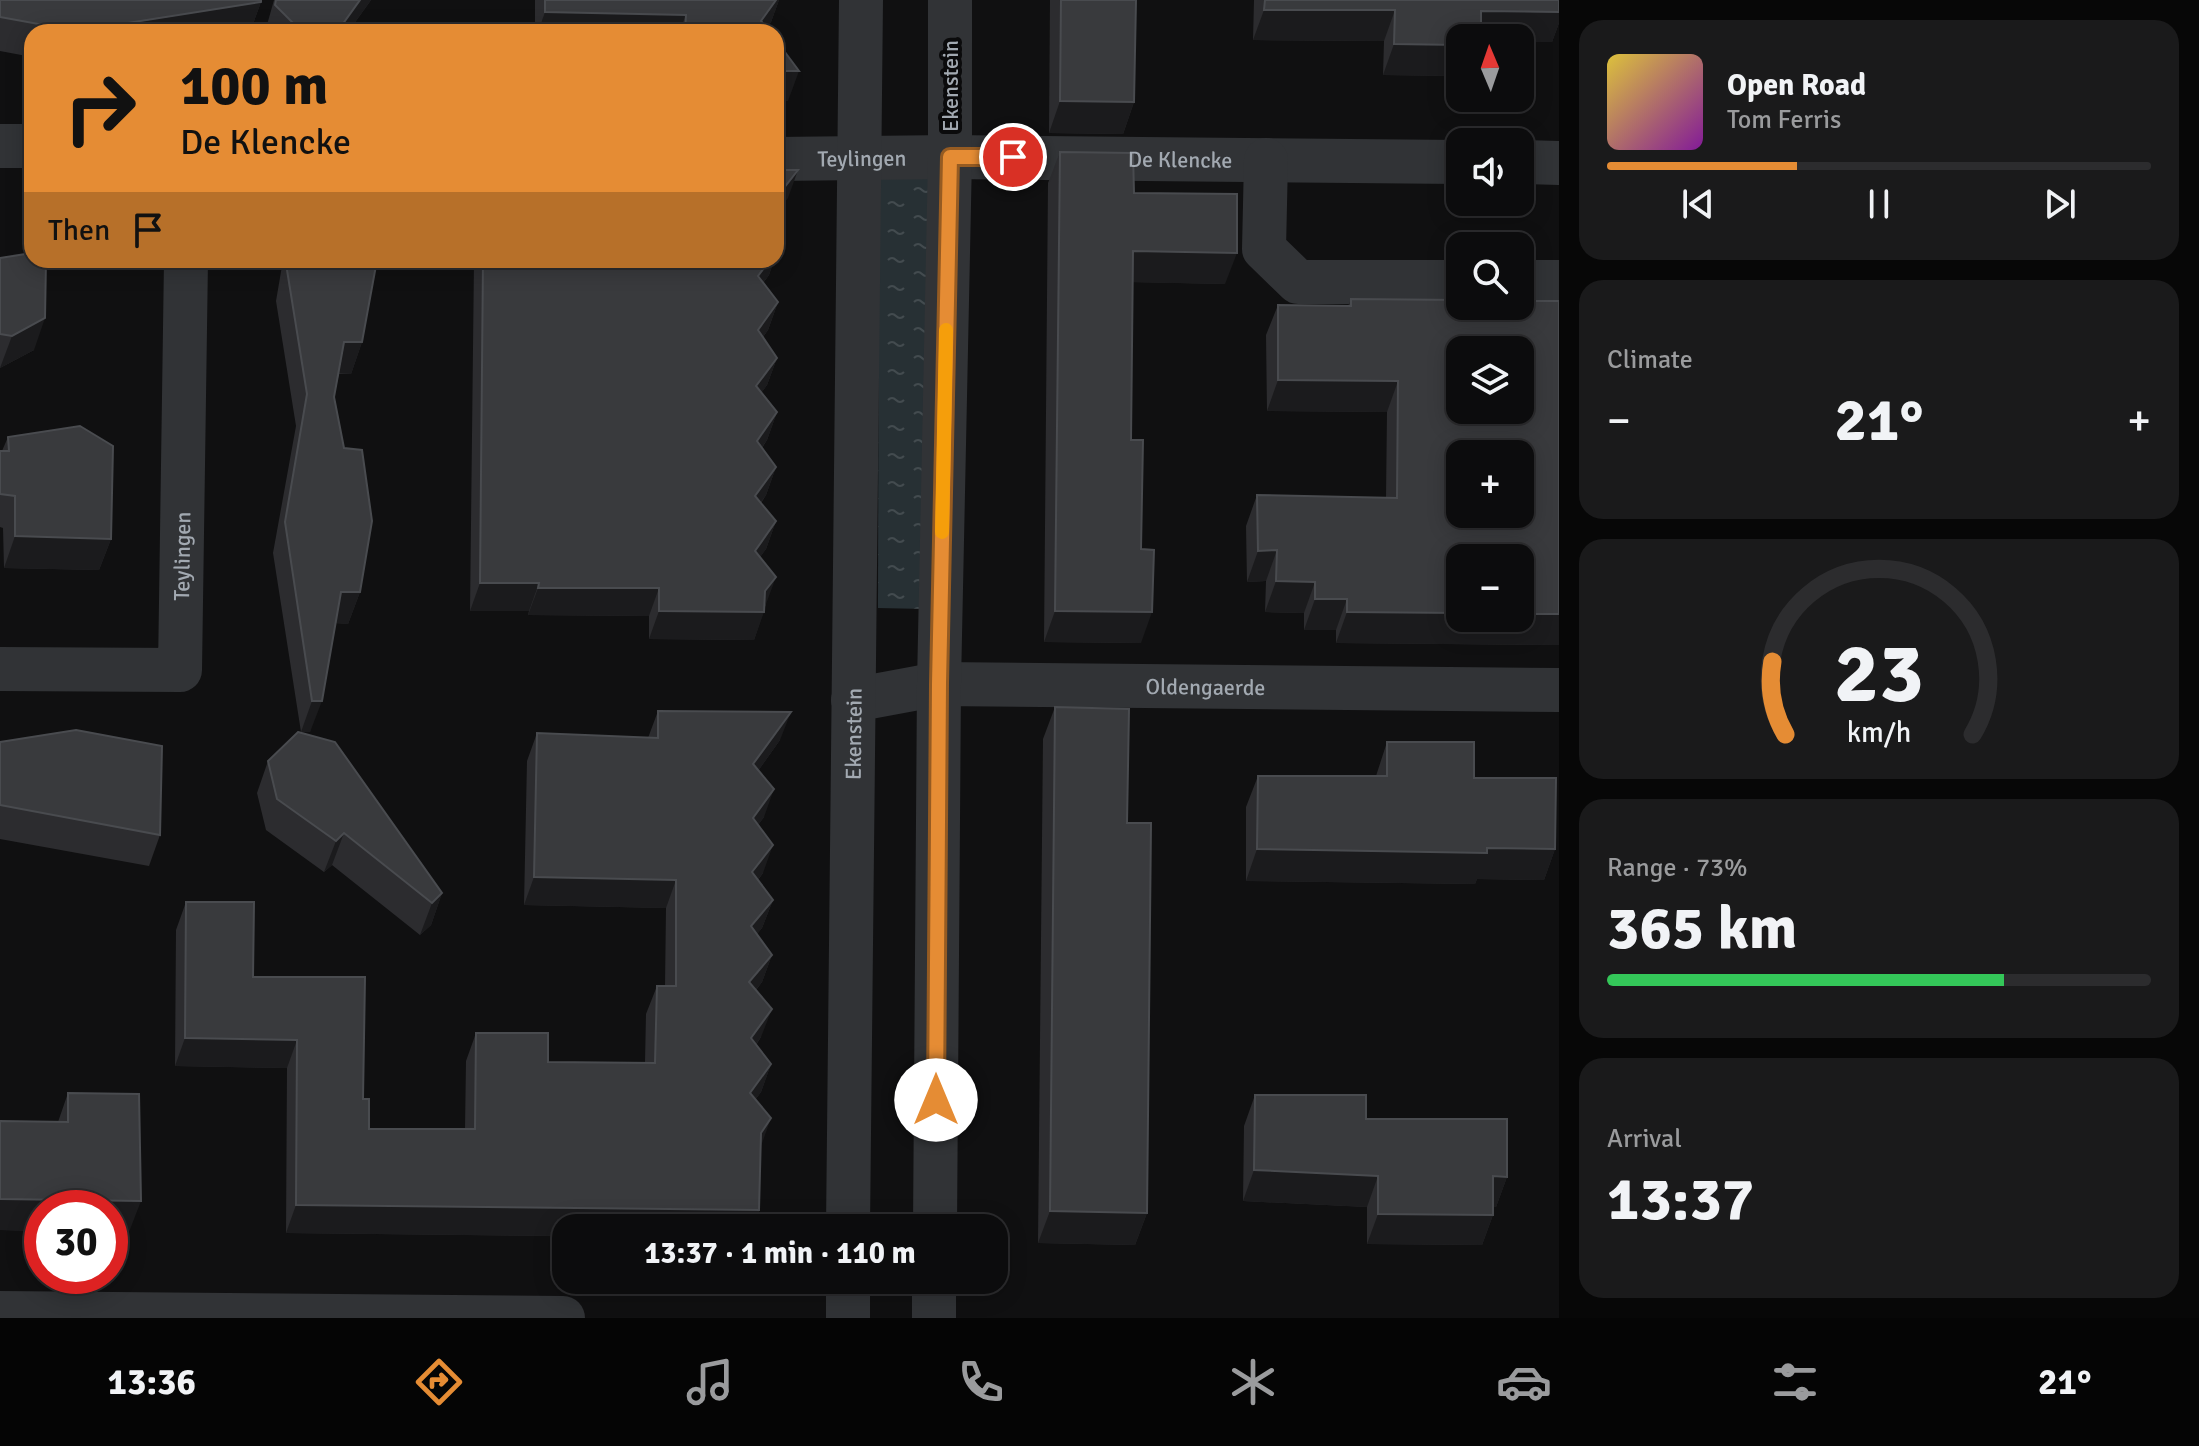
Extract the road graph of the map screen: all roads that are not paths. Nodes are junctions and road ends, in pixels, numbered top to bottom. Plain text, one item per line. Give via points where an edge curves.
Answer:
1 (861, 0) edge
2 (950, 0) edge
3 (0, 146) edge
4 (24, 146) edge
5 (950, 157) junction
6 (784, 159) edge
7 (859, 159) junction
8 (1266, 160) junction
9 (1446, 162) edge
10 (1534, 162) edge
11 (1559, 163) edge
12 (186, 268) edge
13 (1446, 282) edge
14 (1534, 282) edge
15 (1559, 282) edge
16 (0, 669) edge
17 (939, 684) junction
18 (1559, 690) edge
19 (853, 700) junction
20 (848, 1214) edge
21 (935, 1214) edge
22 (848, 1294) edge
23 (934, 1294) edge
24 (0, 1313) edge
25 (563, 1318) edge
26 (848, 1318) edge
27 (934, 1318) edge

1 - 7 street, Ekenstein
2 - 5 street, Ekenstein
3 - 4 street
5 - 7 street, Teylingen
5 - 8 street, De Klencke
5 - 17 street, Ekenstein
6 - 7 street, Teylingen
7 - 19 street, Ekenstein
8 - 9 street, De Klencke
8 - 13 street via 1264,249 1298,282
10 - 11 street
12 - 16 street, Teylingen via 180,670
14 - 15 street
17 - 18 street, Oldengaerde
17 - 19 street, Oldengaerde
17 - 21 street, Ekenstein
19 - 20 street, Ekenstein
22 - 26 street
23 - 27 street
24 - 25 street

